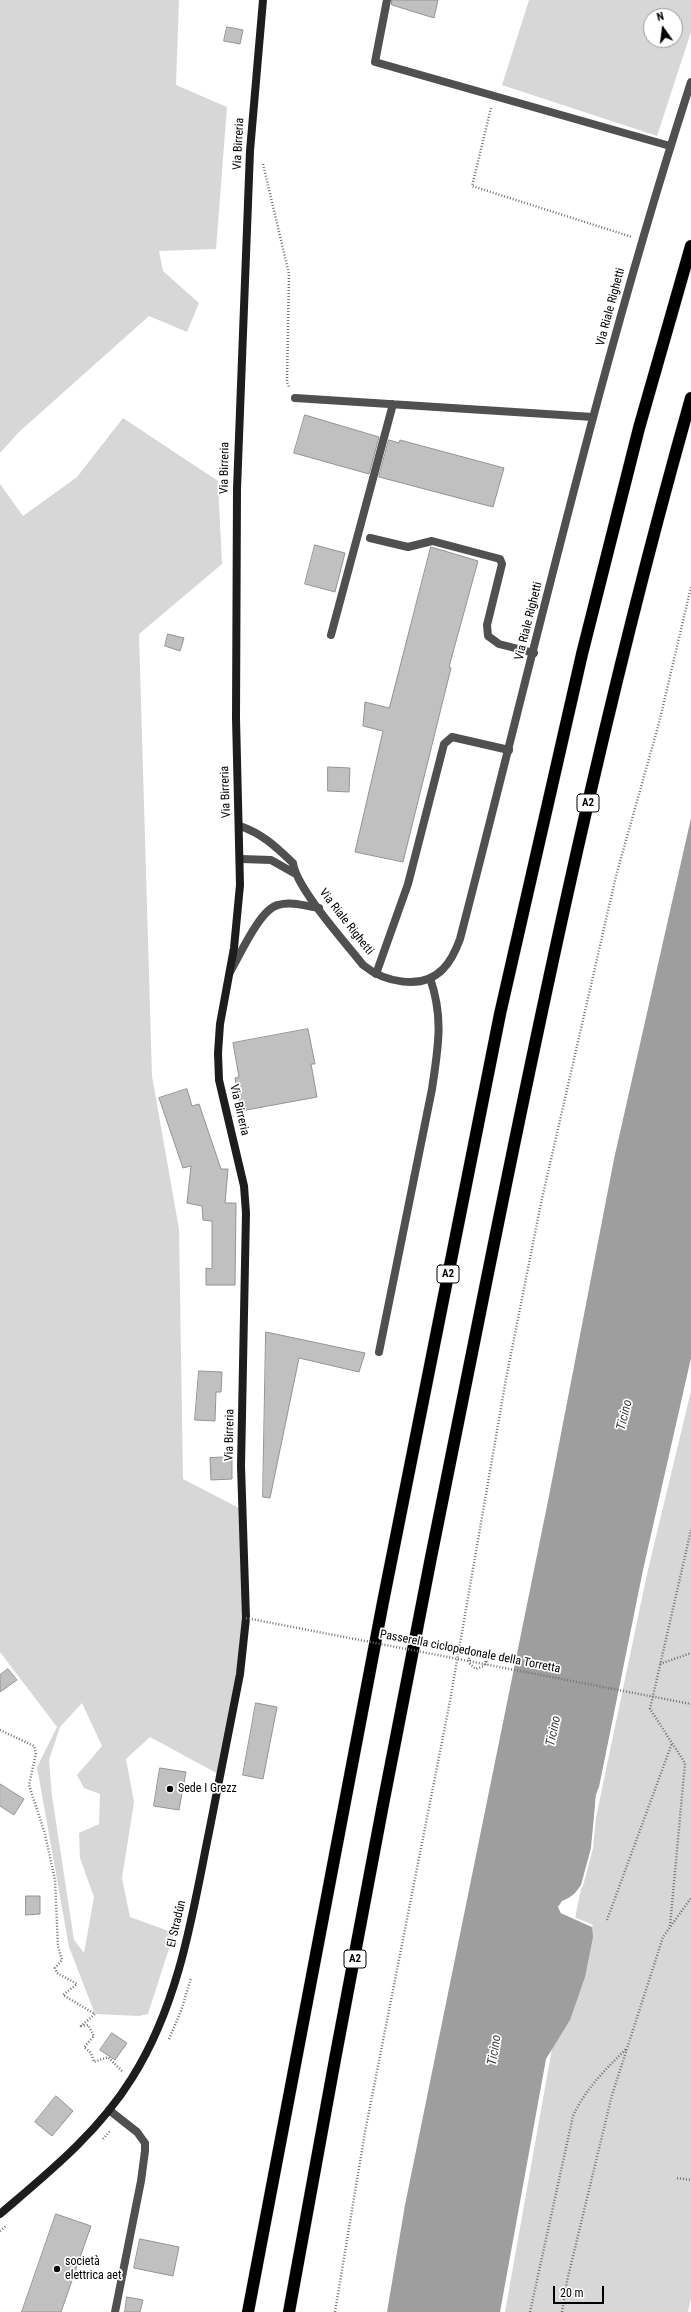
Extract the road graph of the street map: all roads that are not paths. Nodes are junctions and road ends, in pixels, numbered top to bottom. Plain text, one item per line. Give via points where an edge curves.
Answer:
1 (263, 0) edge
2 (387, 0) edge
3 (691, 82) edge
4 (670, 146) junction
5 (691, 246) edge
6 (296, 398) road end
7 (691, 398) edge
8 (393, 404) junction
9 (593, 417) junction
10 (370, 538) dead end
11 (331, 635) dead end
12 (534, 653) junction
13 (509, 750) junction
14 (240, 826) junction
15 (241, 859) junction
16 (294, 874) junction
17 (318, 908) junction
18 (230, 972) junction
19 (376, 974) junction
20 (430, 978) junction
21 (379, 1352) dead end
22 (245, 1580) joint
23 (109, 2110) junction
24 (0, 2214) edge
25 (115, 2312) edge
26 (248, 2312) edge
27 (289, 2312) edge

1 - 14 street, Via Birreria via 250,151 236,489 236,718
2 - 4 street via 375,62
3 - 4 street, Via Riale Righetti
4 - 9 street, Via Riale Righetti
5 - 26 highway, A2 via 639,428 600,580 560,744 502,1007 383,1602
6 - 8 street
7 - 27 highway, A2 via 600,750 535,1044 445,1483
8 - 9 street
8 - 11 street
9 - 12 street, Via Riale Righetti
10 - 12 street via 404,547 432,541 500,560 502,564 488,625 488,636 499,644
12 - 13 street, Via Riale Righetti
13 - 19 street via 452,737 444,744 408,884
13 - 20 street, Via Riale Righetti via 460,940 448,963
14 - 15 street, Via Birreria
14 - 16 street, Via Riale Righetti via 269,840 293,863
15 - 16 street, Via Riale Righetti via 271,860
15 - 18 street, Via Birreria via 238,912
16 - 17 street, Via Riale Righetti
17 - 18 street via 285,904 269,909 258,922
17 - 19 street, Via Riale Righetti via 363,965
18 - 22 street, Via Birreria via 220,1024 218,1054 219,1080 241,1173 246,1214 241,1466
19 - 20 street, Via Riale Righetti via 399,981
20 - 21 street via 439,1011 438,1046 432,1089
22 - 23 street, El Stradún via 246,1618 240,1674 188,1936 164,2013 132,2079
23 - 24 street, El Stradún via 87,2136
23 - 25 street via 141,2137 145,2152

